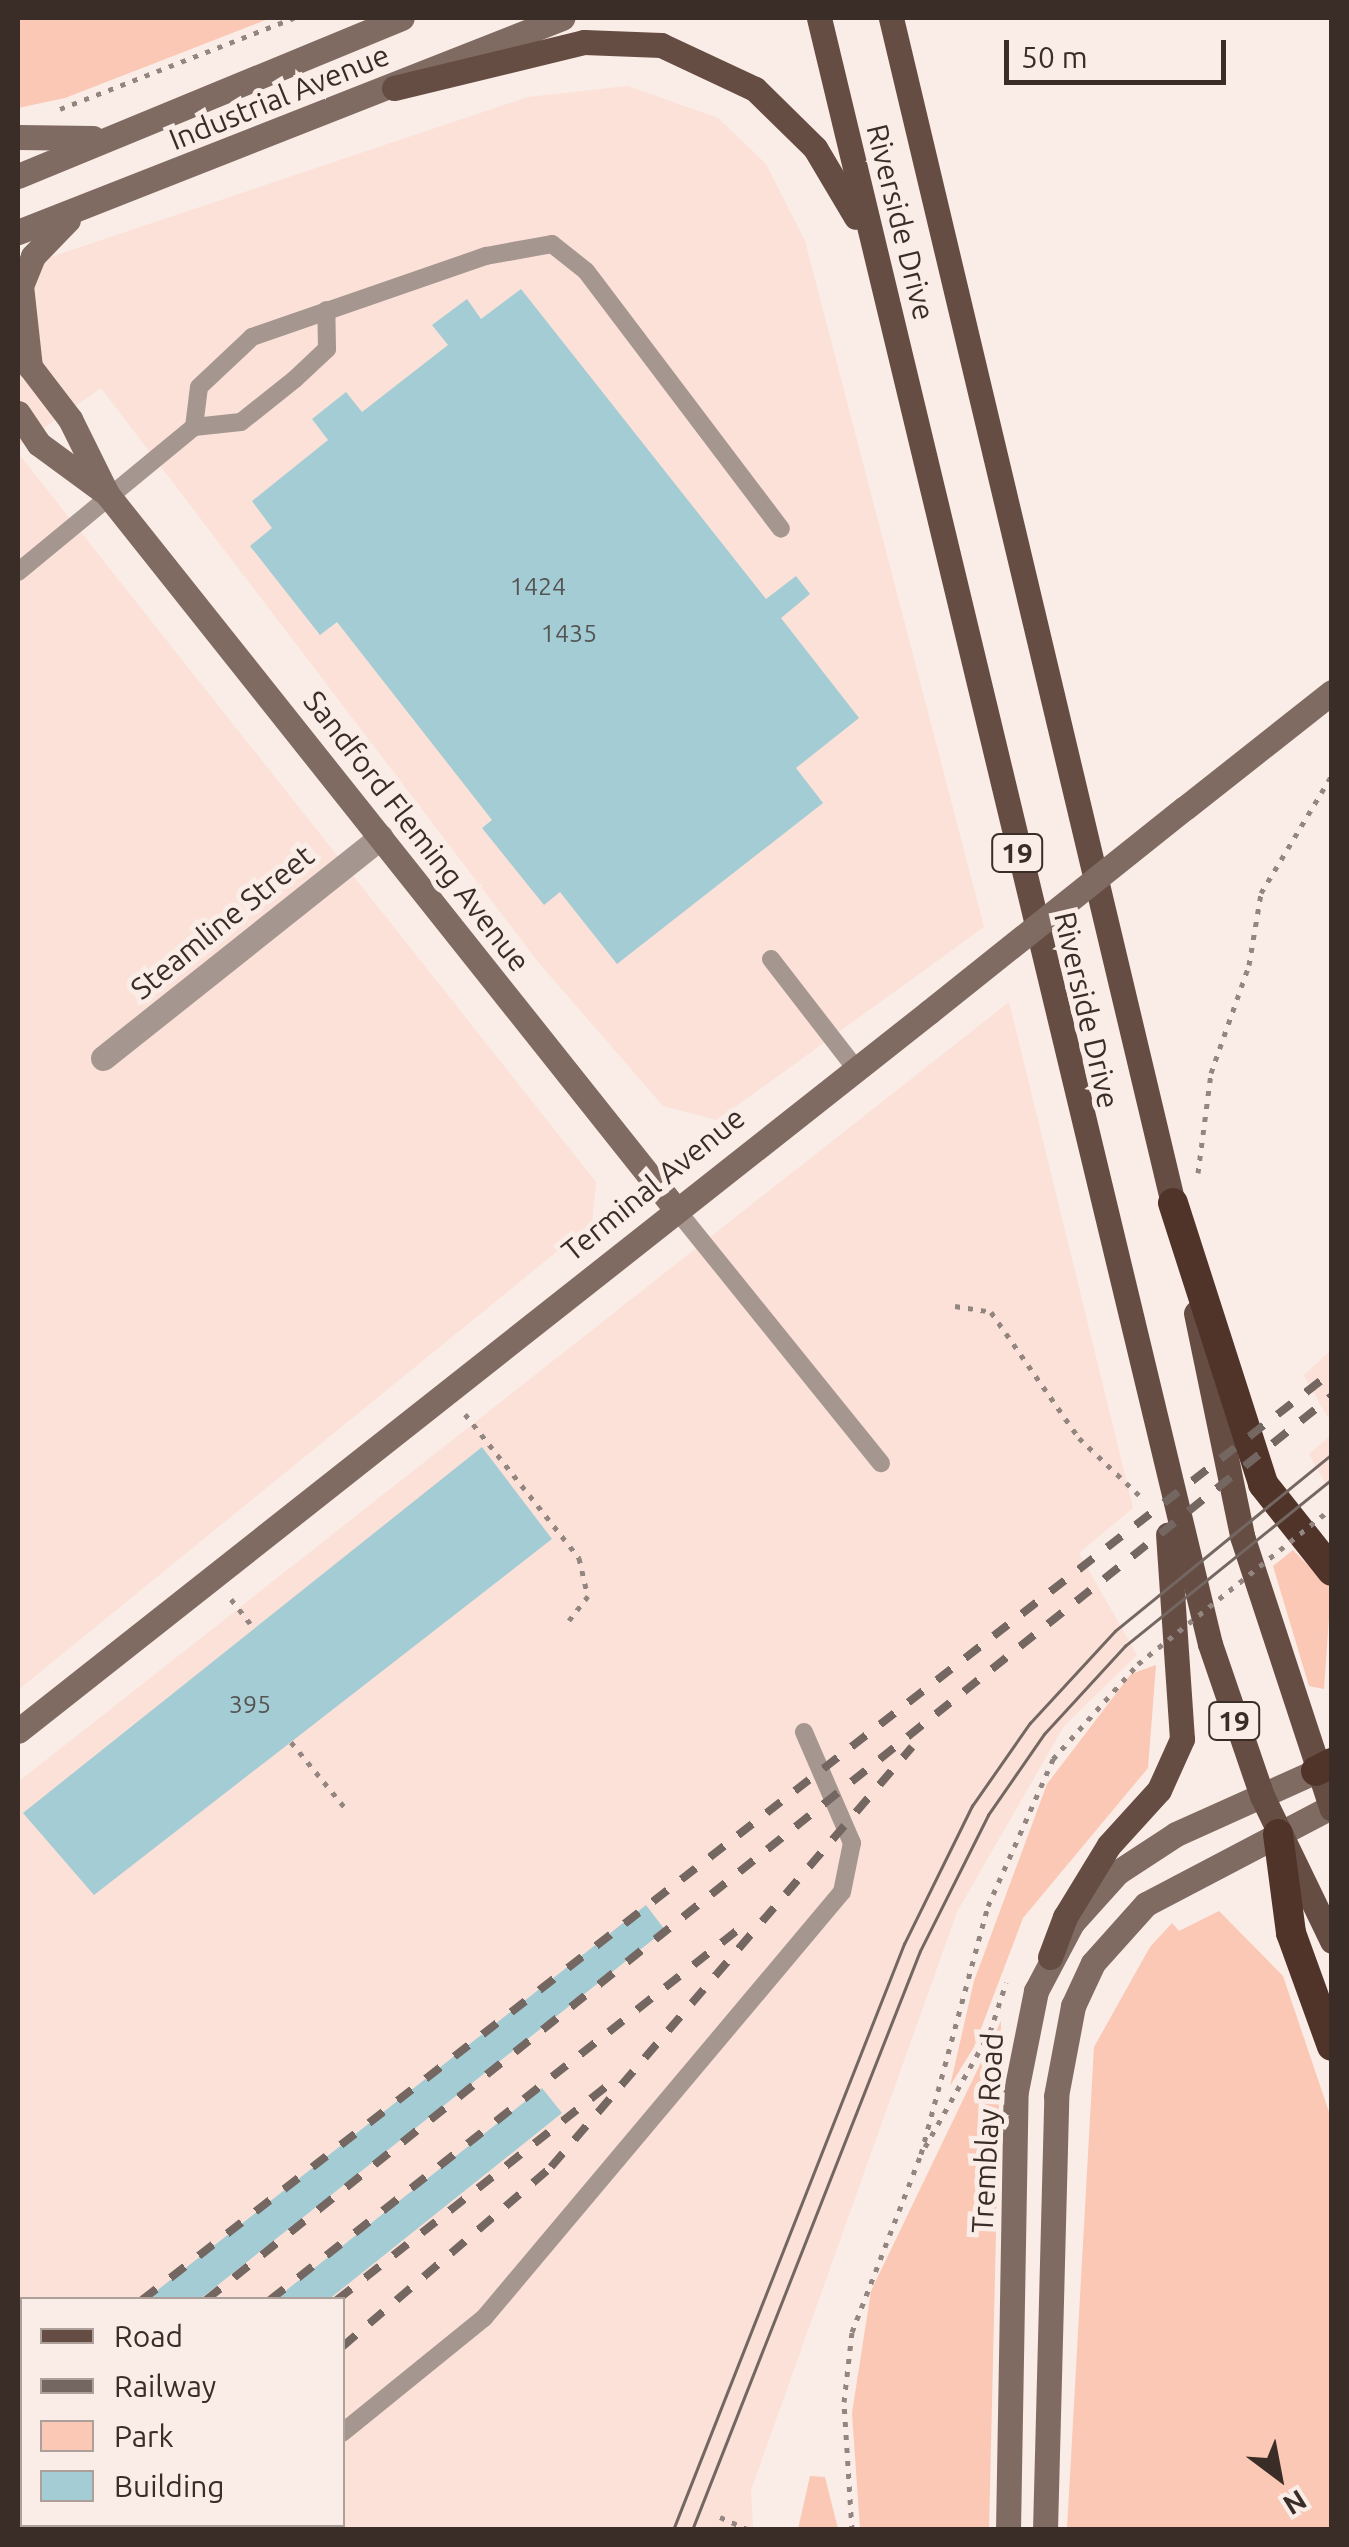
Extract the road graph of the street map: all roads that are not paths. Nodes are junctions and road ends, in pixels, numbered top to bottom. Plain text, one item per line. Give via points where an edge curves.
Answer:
1 (402, 18) edge
2 (562, 18) edge
3 (819, 18) edge
4 (891, 18) edge
5 (394, 88) junction
6 (165, 117) junction
7 (18, 137) edge
8 (18, 176) edge
9 (80, 210) junction
10 (18, 232) edge
11 (876, 262) junction
12 (326, 310) junction
13 (24, 359) edge
14 (18, 414) edge
15 (194, 427) junction
16 (107, 494) junction
17 (782, 529) dead end
18 (18, 572) edge
19 (1332, 692) edge
20 (381, 838) junction
21 (771, 959) dead end
22 (103, 1058) dead end
23 (853, 1065) junction
24 (1173, 1203) junction
25 (675, 1208) junction
26 (1159, 1444) junction
27 (881, 1463) dead end
28 (1332, 1571) edge
29 (18, 1731) edge
30 (804, 1732) dead end
31 (1324, 1767) edge
32 (1262, 1796) junction
33 (1331, 1808) edge
34 (1278, 1834) junction
35 (1332, 1941) edge
36 (1050, 1957) junction
37 (1332, 2046) edge
38 (345, 2431) edge
39 (1008, 2530) edge
40 (1045, 2530) edge

1 - 6 street, Industrial Avenue
2 - 5 street, Industrial Avenue
3 - 11 main road, Riverside Drive / 19
4 - 24 main road, Riverside Drive / 19
5 - 9 street, Industrial Avenue
5 - 11 main road via 622,38 696,57 791,121 838,182
6 - 7 street via 81,141
6 - 8 street, Industrial Avenue
9 - 10 street, Industrial Avenue
9 - 13 street via 45,239 21,286
11 - 26 main road, Riverside Drive / 19
12 - 15 lane via 227,353 199,387
12 - 15 lane via 327,349 295,379 241,422
12 - 17 lane via 486,256 552,244 586,270
13 - 16 street, Sandford Fleming Avenue
14 - 16 street, Sandford Fleming Avenue via 40,444
15 - 16 lane
16 - 18 lane
16 - 20 street, Sandford Fleming Avenue
19 - 23 street, Terminal Avenue, bridge
20 - 22 street, Steamline Street
20 - 25 street, Sandford Fleming Avenue
21 - 23 lane
23 - 25 street, Terminal Avenue
24 - 28 highway via 1263,1484
24 - 31 main road, Riverside Drive / 19 via 1242,1536
25 - 27 lane
25 - 29 street, Terminal Avenue
26 - 32 main road, Riverside Drive / 19 via 1210,1644
26 - 36 main road via 1182,1738 1160,1790 1109,1846 1065,1917
30 - 38 lane via 852,1843 842,1892 484,2318
31 - 32 street, Tremblay Road
31 - 33 main road, Riverside Drive / 19
32 - 34 main road, Riverside Drive / 19
32 - 36 street, Tremblay Road via 1118,1872
33 - 34 street
34 - 35 main road, Riverside Drive / 19
34 - 37 highway via 1291,1933
34 - 40 street via 1146,1904 1092,1964 1073,2006 1056,2113
36 - 39 street, Tremblay Road via 1026,2021 1016,2091

